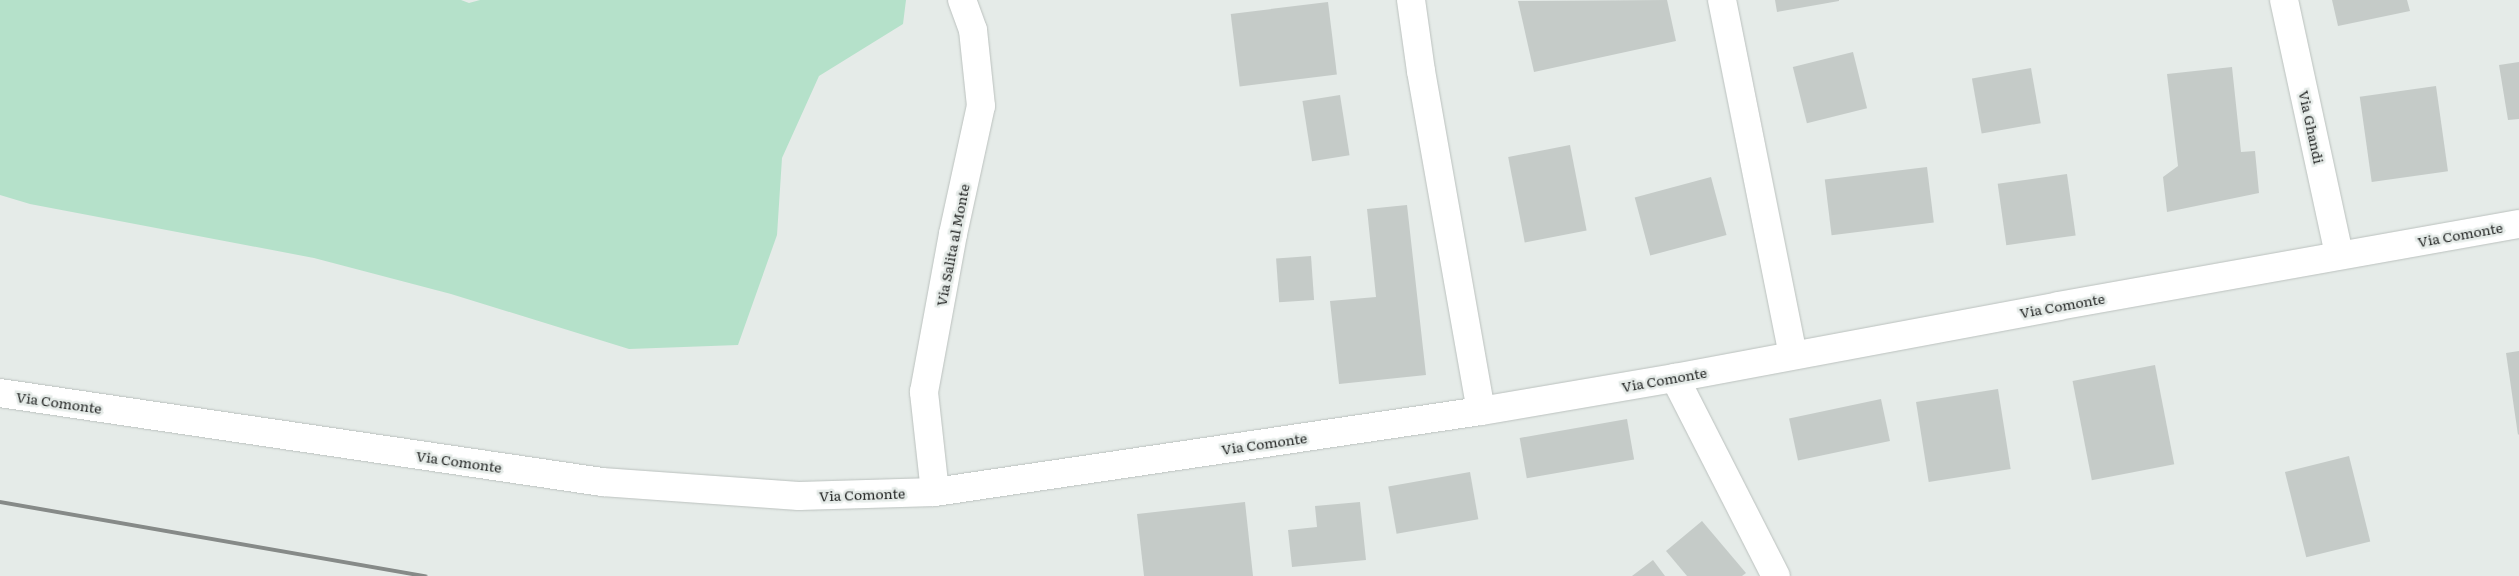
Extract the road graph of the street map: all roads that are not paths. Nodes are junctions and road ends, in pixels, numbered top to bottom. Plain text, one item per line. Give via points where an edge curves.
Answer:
1 (962, 0) edge
2 (1411, 0) edge
3 (1722, 0) edge
4 (2284, 0) edge
5 (2519, 224) edge
6 (2339, 254) junction
7 (1793, 355) junction
8 (1675, 378) junction
9 (0, 394) edge
10 (1481, 411) junction
11 (935, 492) junction
12 (1776, 576) edge

1 - 11 street, Via Salita al Monte via 973,30 981,106 924,392
2 - 10 street via 1420,71
3 - 7 street
4 - 6 street, Via Ghandi
5 - 6 street, Via Comonte
6 - 7 street, Via Comonte
7 - 8 street, Via Comonte
8 - 10 street, Via Comonte
8 - 12 street
9 - 11 street, Via Comonte via 602,482 799,496
10 - 11 street, Via Comonte

